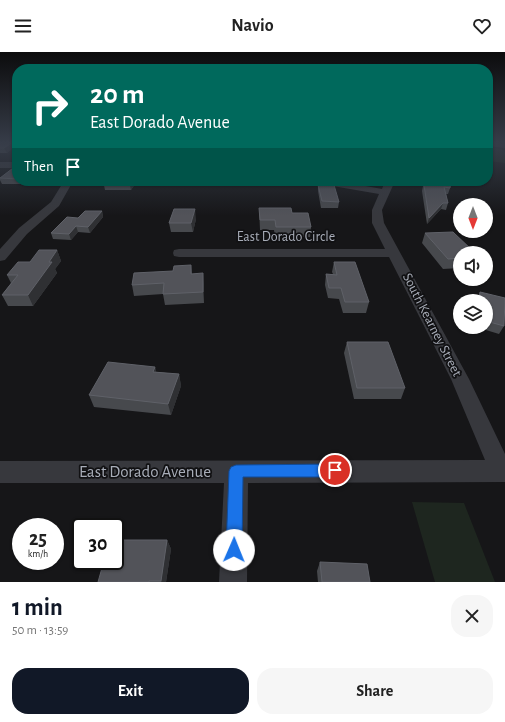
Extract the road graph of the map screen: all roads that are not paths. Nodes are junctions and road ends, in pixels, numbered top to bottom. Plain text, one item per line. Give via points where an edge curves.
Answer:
1 (66, 186) edge
2 (387, 186) edge
3 (3, 247) edge
4 (179, 252) dead end
5 (394, 253) junction
6 (0, 257) edge
7 (503, 470) edge
8 (236, 471) junction
9 (0, 472) edge
10 (233, 582) edge

1 - 3 street via 55,204
2 - 5 street, South Kearney Street via 376,216
3 - 6 street
4 - 5 street, East Dorado Circle
5 - 7 street, South Kearney Street via 460,379
7 - 8 street, East Dorado Avenue
8 - 9 street, East Dorado Avenue
8 - 10 street

